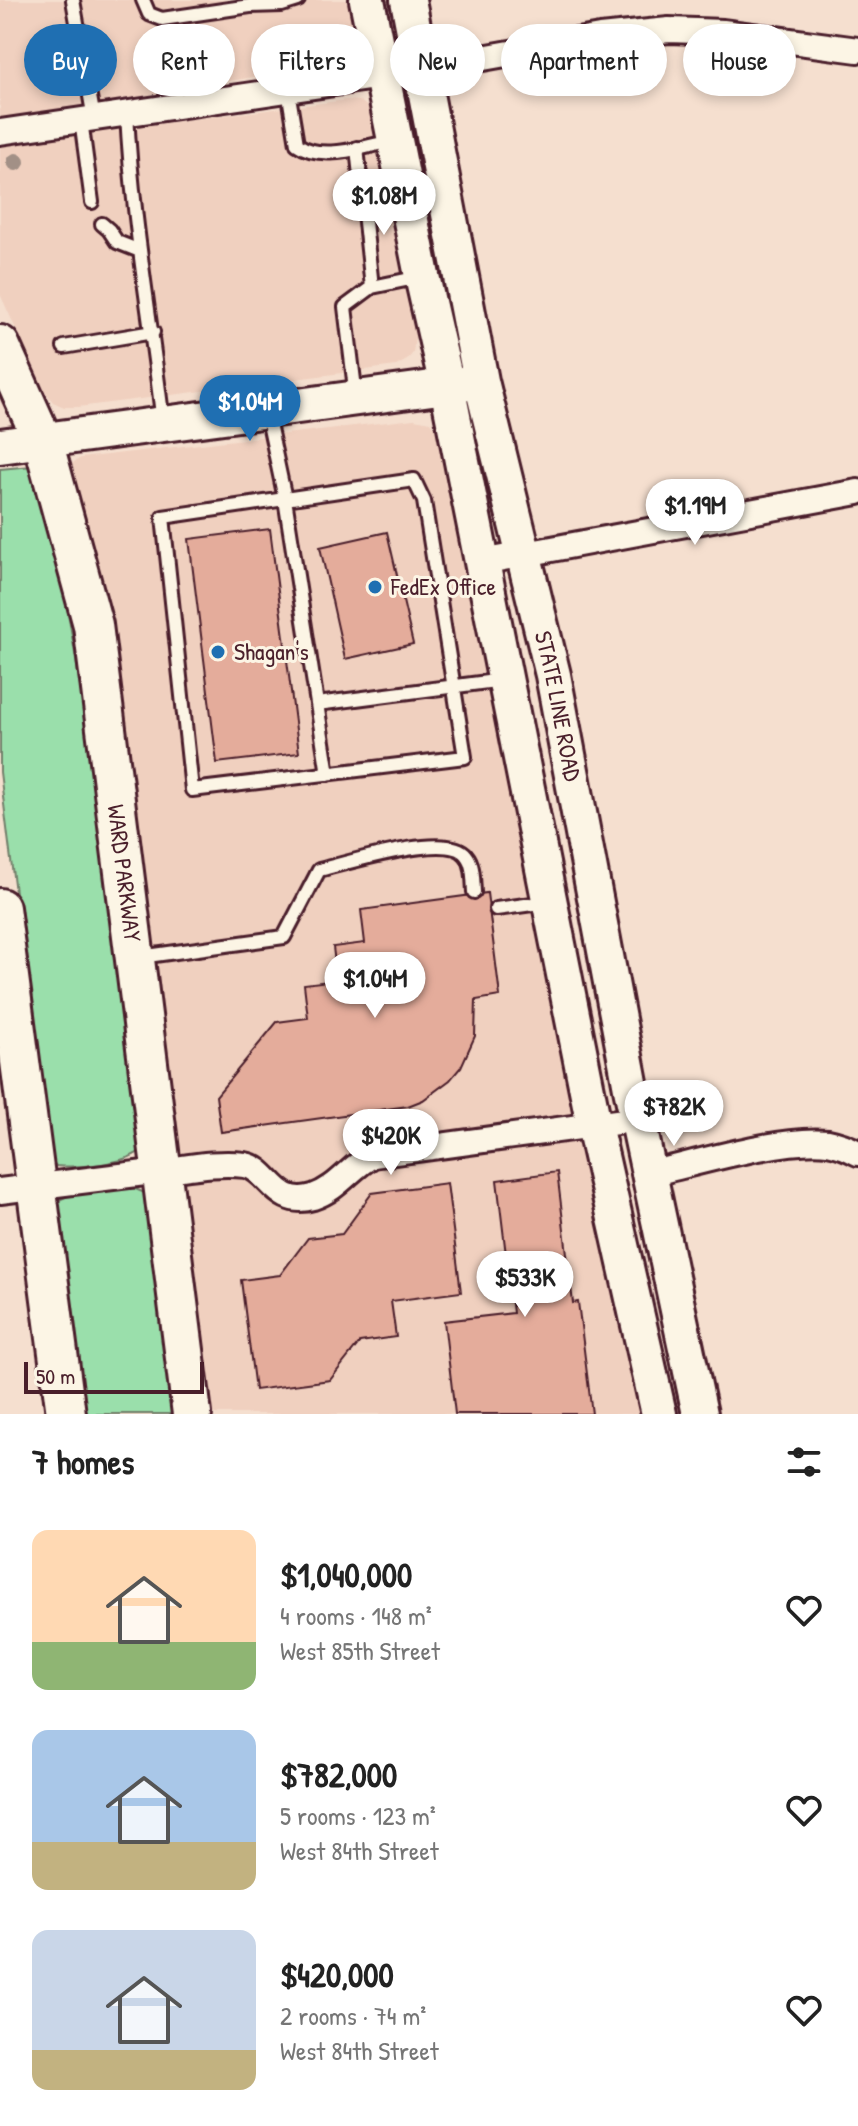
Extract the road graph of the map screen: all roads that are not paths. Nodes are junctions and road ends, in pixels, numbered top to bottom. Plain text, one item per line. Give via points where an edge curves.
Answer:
1 (73, 0) edge
2 (143, 0) edge
3 (298, 0) edge
4 (367, 0) edge
5 (408, 0) edge
6 (268, 3) edge
7 (413, 24) edge
8 (858, 50) edge
9 (485, 58) edge
10 (390, 75) edge
11 (382, 76) junction
12 (374, 77) edge
13 (251, 95) edge
14 (289, 96) edge
15 (426, 96) edge
16 (127, 113) junction
17 (87, 120) junction
18 (0, 132) edge
19 (395, 141) junction
20 (357, 148) junction
21 (96, 200) dead end
22 (107, 225) dead end
23 (140, 251) junction
24 (422, 276) junction
25 (372, 287) junction
26 (153, 332) junction
27 (0, 345) edge
28 (64, 347) dead end
29 (481, 381) junction
30 (447, 386) junction
31 (356, 399) junction
32 (266, 412) junction
33 (163, 425) junction
34 (43, 441) junction
35 (0, 446) edge
36 (858, 492) edge
37 (285, 499) junction
38 (522, 554) junction
39 (482, 562) junction
40 (506, 679) junction
41 (455, 687) junction
42 (317, 704) junction
43 (328, 774) junction
44 (474, 892) dead end
45 (550, 902) junction
46 (0, 908) edge
47 (496, 909) dead end
48 (134, 958) junction
49 (639, 1119) junction
50 (594, 1125) junction
51 (858, 1153) edge
52 (160, 1171) junction
53 (649, 1174) junction
54 (18, 1189) edge
55 (66, 1414) edge
56 (192, 1414) edge
57 (659, 1414) edge
58 (700, 1414) edge

1 - 17 lane
2 - 6 lane via 149,14 162,19
3 - 6 lane
4 - 11 main road, STATE LINE ROAD
5 - 7 main road, STATE LINE ROAD
8 - 9 street via 669,30
10 - 11 street
11 - 12 street
11 - 19 main road, STATE LINE ROAD
13 - 16 street
14 - 20 lane via 297,144 307,151
15 - 29 main road, STATE LINE ROAD
16 - 17 street
16 - 23 lane
17 - 18 street
17 - 21 lane via 89,187
19 - 20 lane
19 - 24 main road, STATE LINE ROAD
20 - 25 lane
22 - 23 lane via 117,242
23 - 26 lane
24 - 25 lane
24 - 30 main road, STATE LINE ROAD
25 - 31 lane via 345,307
26 - 28 lane
26 - 33 lane
27 - 34 main road, WARD PARKWAY
29 - 30 main road
29 - 38 main road, STATE LINE ROAD
30 - 31 main road
30 - 39 main road, STATE LINE ROAD
31 - 32 main road
32 - 33 main road
32 - 37 lane
33 - 34 main road
34 - 35 main road
34 - 48 main road, WARD PARKWAY via 93,625
36 - 38 street
37 - 41 lane via 414,480 424,501
37 - 42 lane
37 - 43 lane via 163,517 192,790
38 - 39 street
38 - 49 main road, STATE LINE ROAD via 553,675
39 - 40 main road, STATE LINE ROAD
40 - 41 lane
40 - 45 main road, STATE LINE ROAD
41 - 42 lane
41 - 43 lane via 465,757
42 - 43 lane
44 - 48 lane via 466,854 455,847 430,845 319,870 284,937
45 - 47 lane
45 - 50 main road, STATE LINE ROAD
46 - 54 main road
48 - 52 main road, WARD PARKWAY
49 - 50 street
49 - 53 main road, STATE LINE ROAD
50 - 52 street via 373,1155 311,1198 278,1192 247,1165
50 - 57 main road, STATE LINE ROAD
51 - 53 street via 813,1141
52 - 54 street
52 - 56 main road, WARD PARKWAY
53 - 58 main road, STATE LINE ROAD
54 - 55 main road

